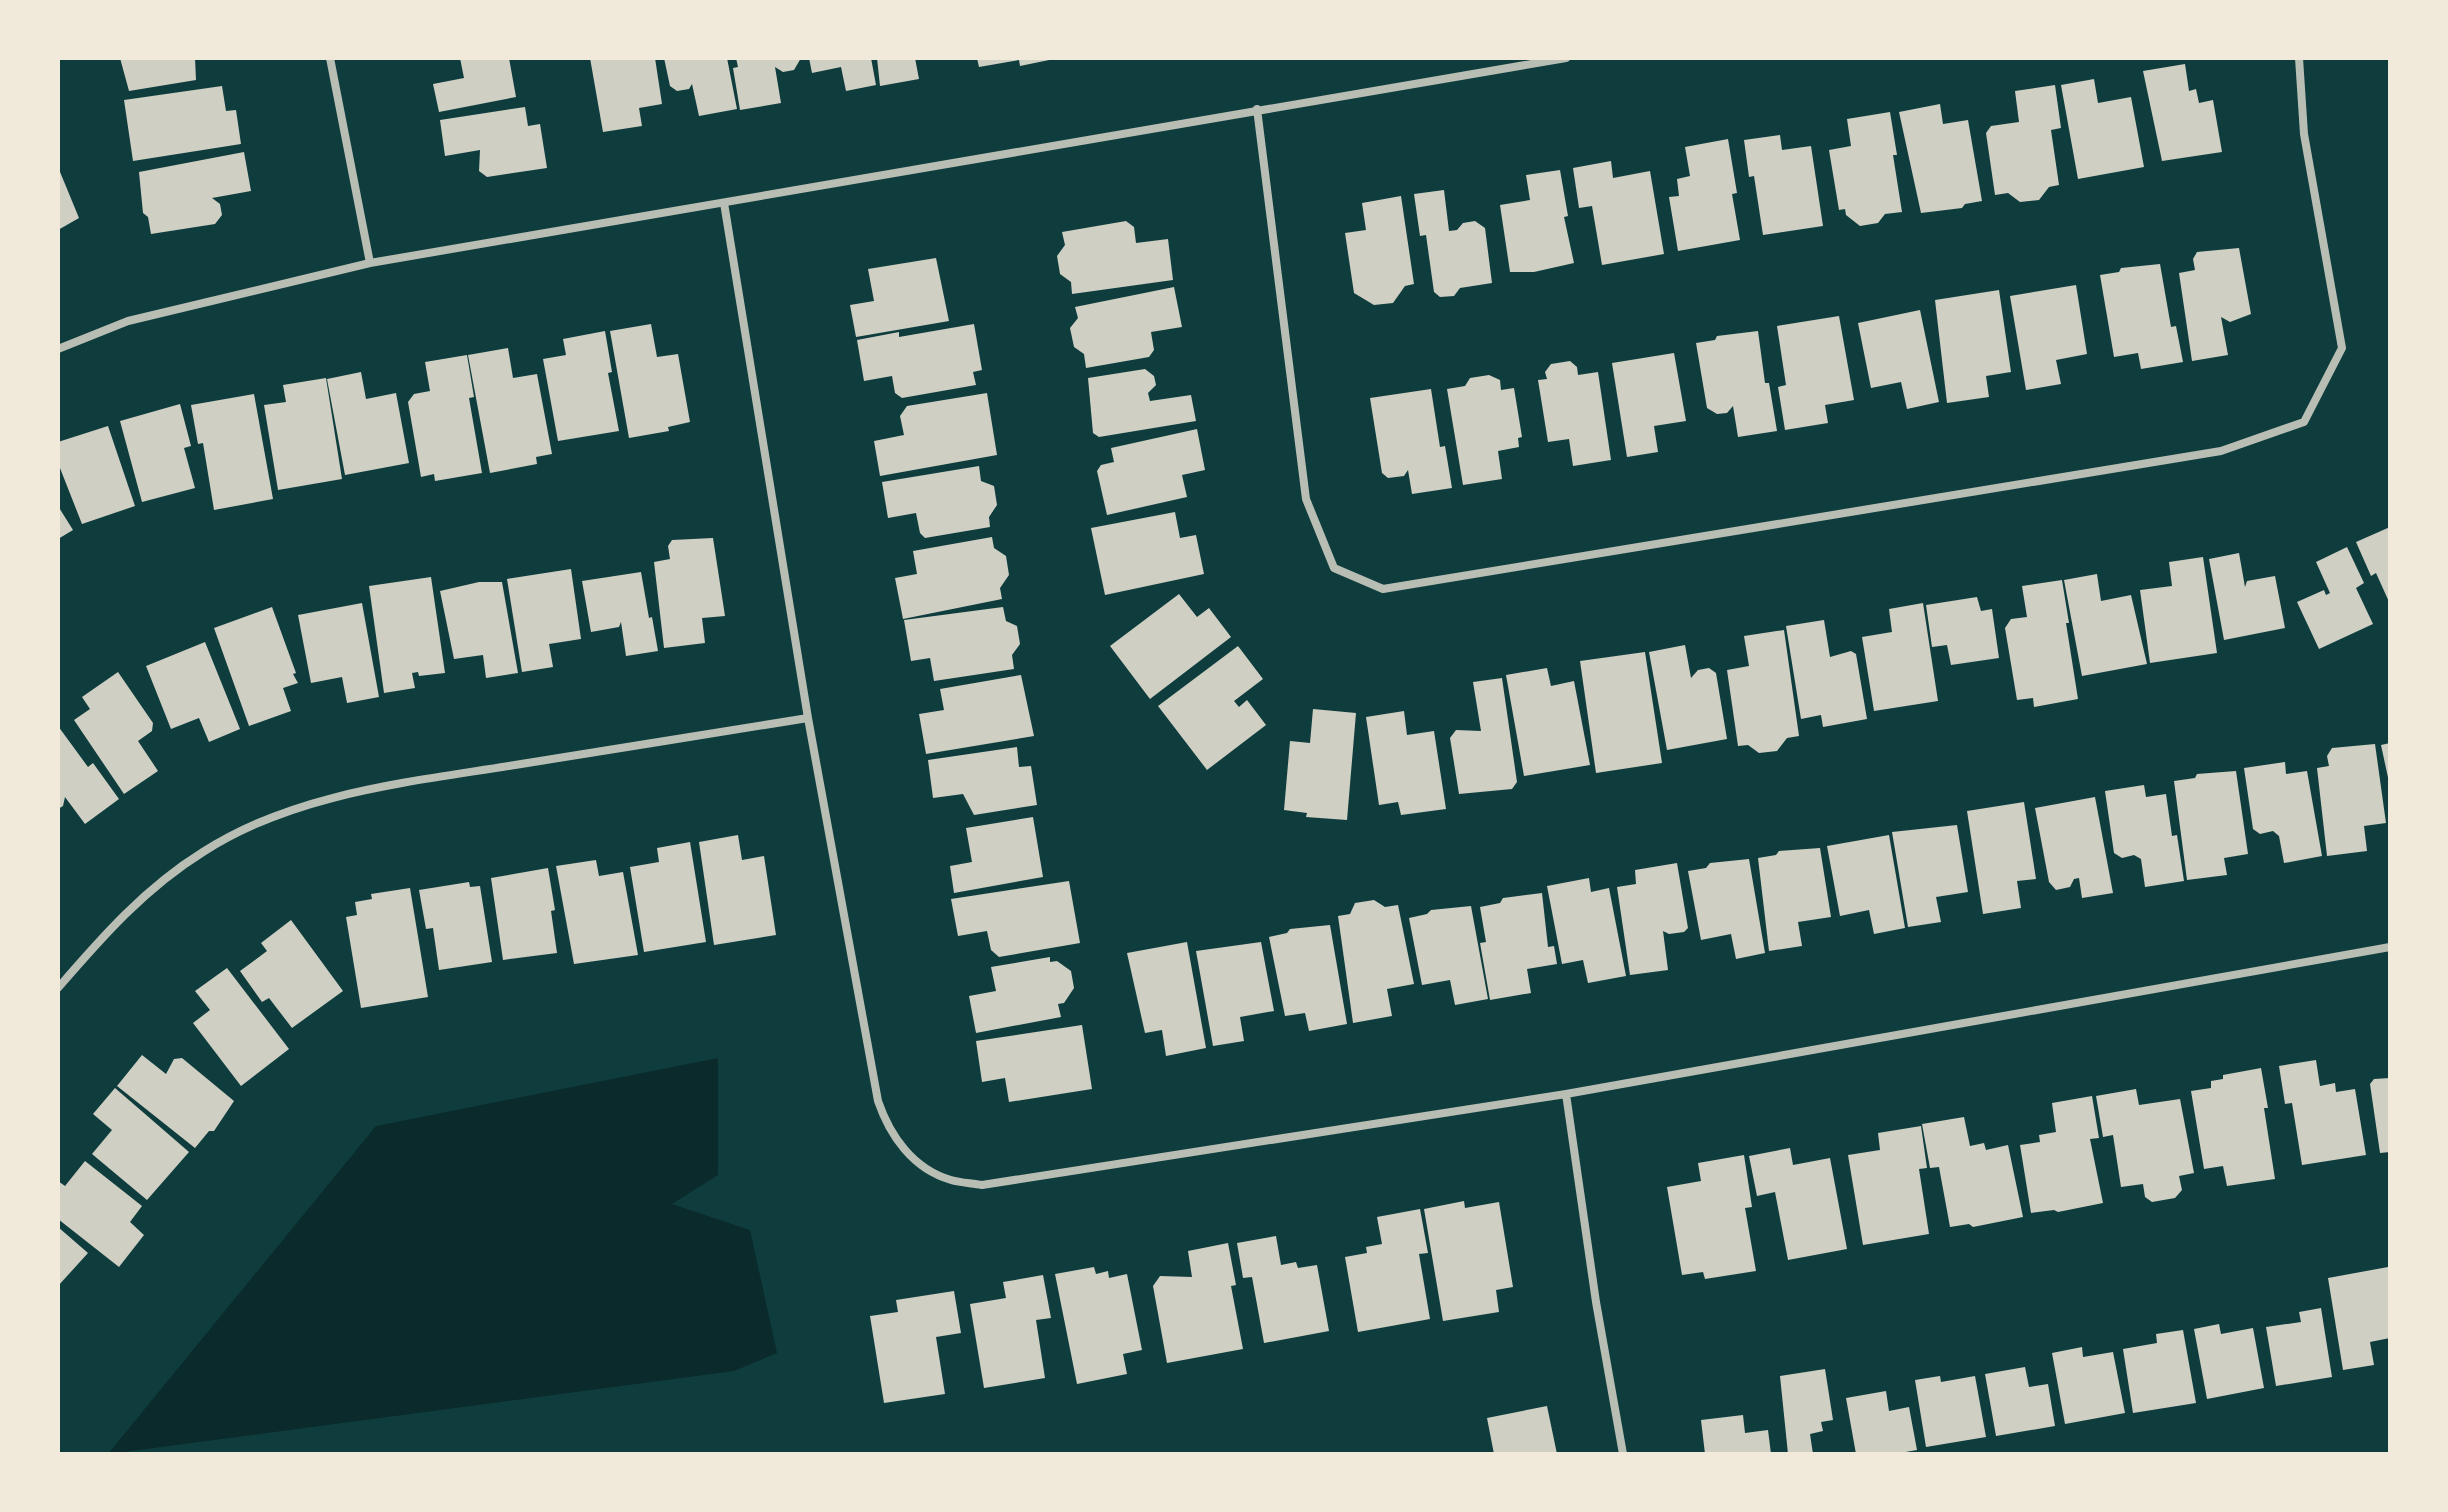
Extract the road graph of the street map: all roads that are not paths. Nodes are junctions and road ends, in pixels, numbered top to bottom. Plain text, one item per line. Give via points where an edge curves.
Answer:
1 (330, 58) edge
2 (1566, 58) edge
3 (2299, 58) edge
4 (1257, 109) junction
5 (724, 203) junction
6 (370, 263) junction
7 (58, 349) edge
8 (808, 718) junction
9 (2390, 947) edge
10 (58, 988) edge
11 (1566, 1094) junction
12 (1623, 1454) edge

1 - 6 street
2 - 4 street
3 - 4 street via 2304,134 2342,348 2304,422 2221,451 1383,589 1334,568 1306,499
4 - 5 street
5 - 6 street
5 - 8 street
6 - 7 street via 128,321
8 - 10 street via 406,783 326,800 267,820 205,850 159,882 115,922
8 - 11 street via 878,1101 898,1144 921,1165 950,1180 982,1185
9 - 11 street
11 - 12 street

